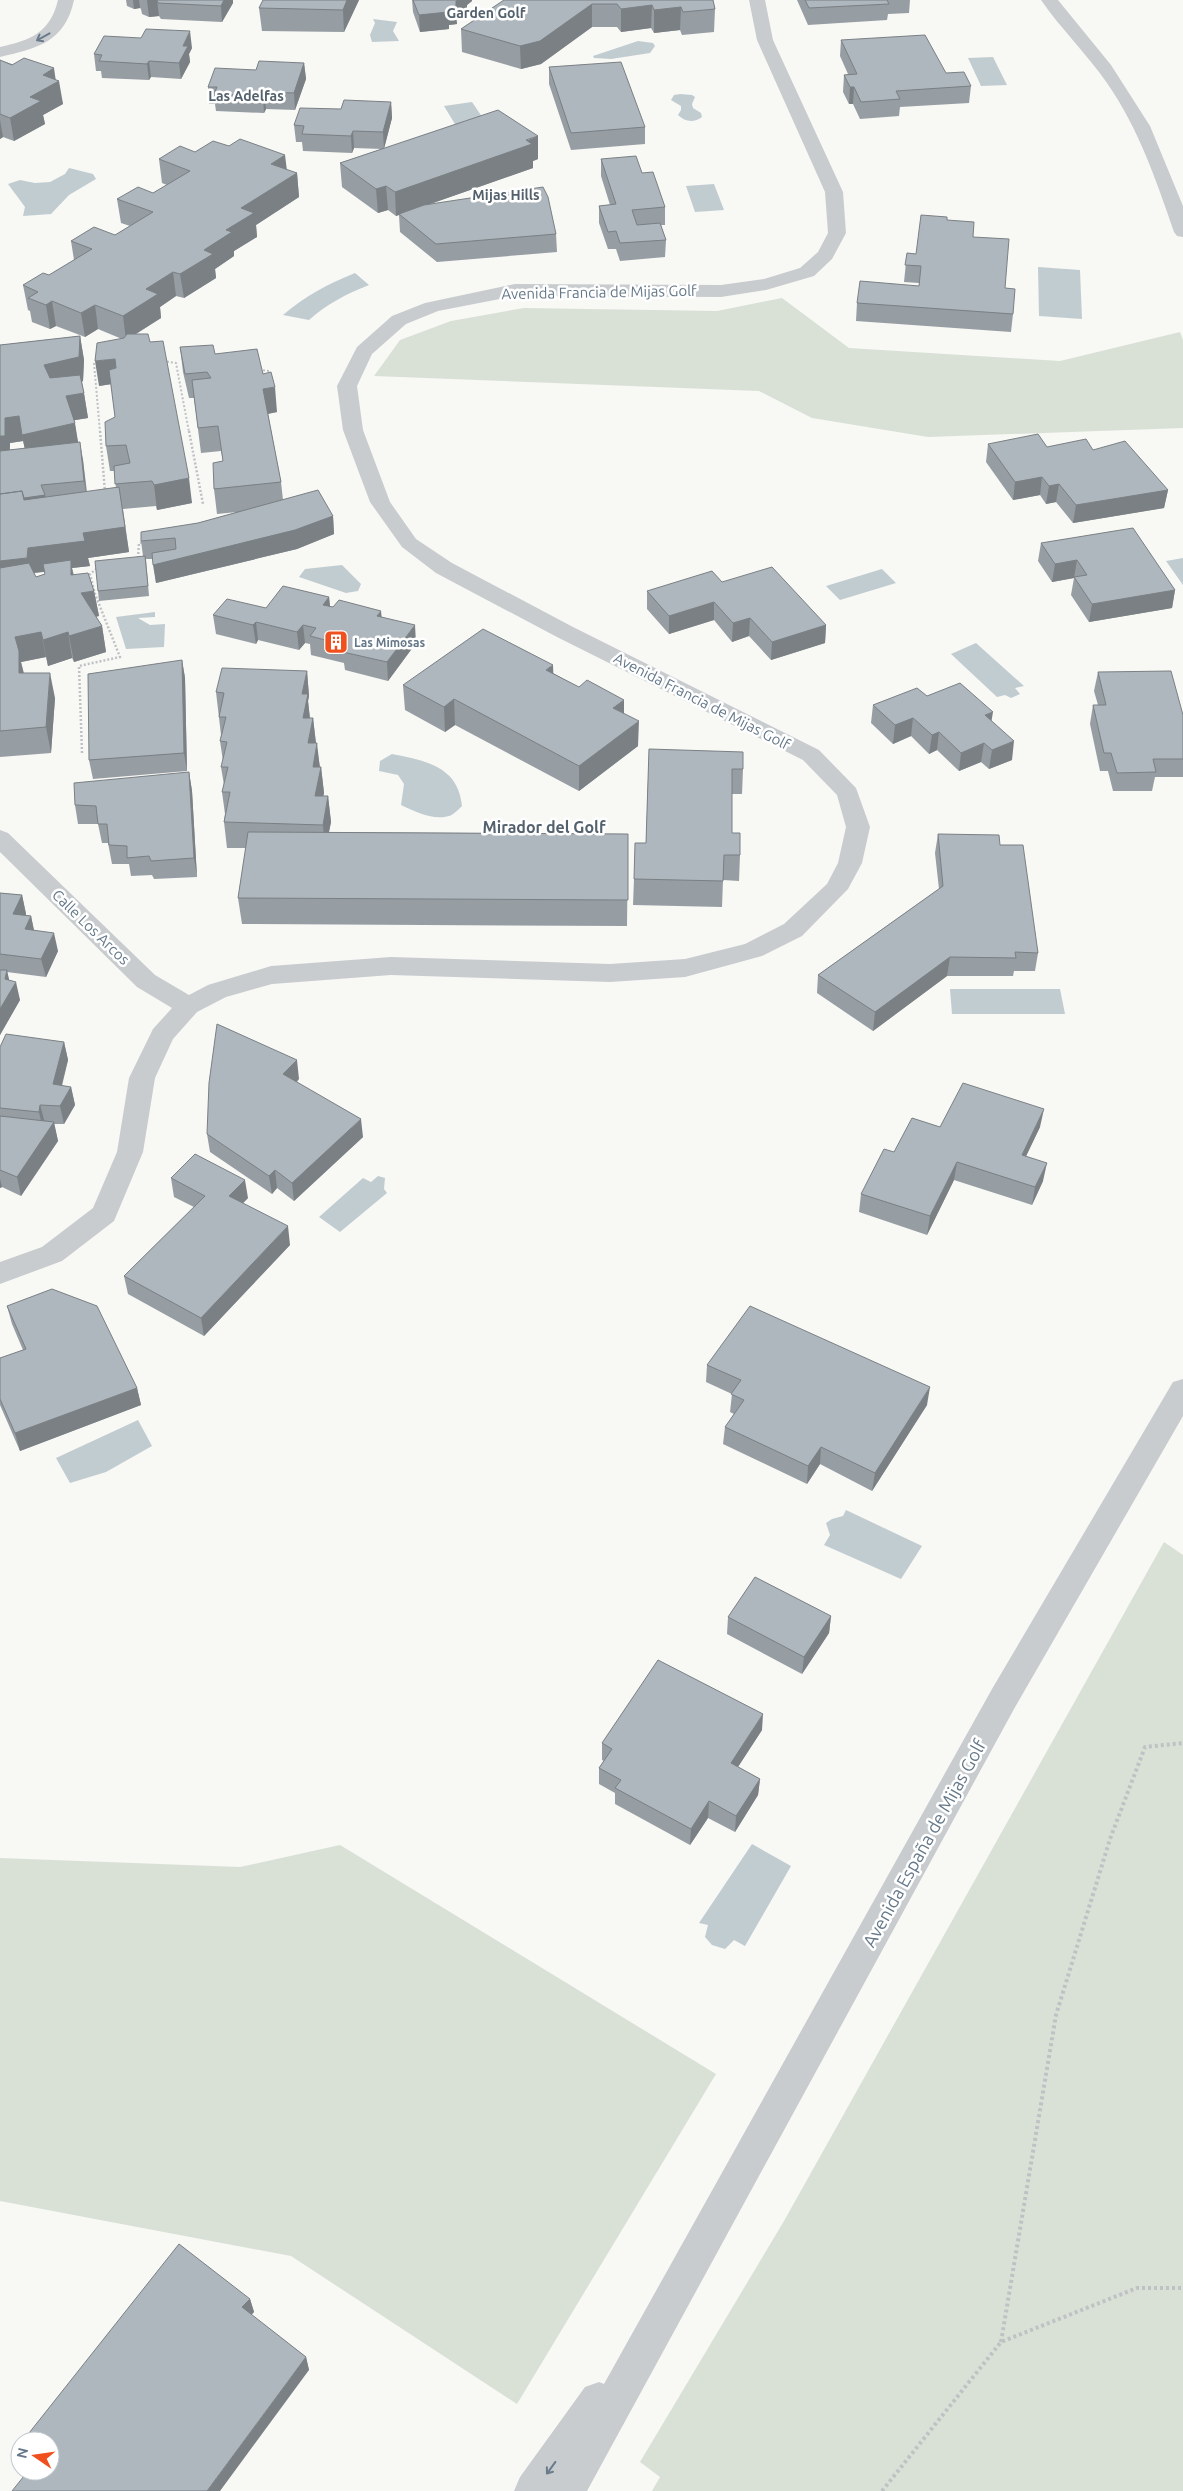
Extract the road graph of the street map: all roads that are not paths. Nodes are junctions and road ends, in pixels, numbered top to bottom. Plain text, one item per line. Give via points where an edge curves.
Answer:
1 (66, 0) edge
2 (758, 0) edge
3 (1049, 0) edge
4 (0, 52) edge
5 (1183, 232) edge
6 (0, 838) edge
7 (188, 1006) junction
8 (0, 1273) edge
9 (1183, 1390) edge
10 (671, 2300) junction
11 (534, 2491) edge
12 (566, 2491) edge

1 -> 4 street via 61,21 48,36
2 - 7 street, Avenida Francia de Mijas Golf via 765,40 834,192 837,233 826,255 807,272 766,284 721,291 515,290 473,296 432,307 399,320 364,351 346,386 353,430 380,502 409,543 444,568 564,632 811,755 848,793 858,827 850,863 836,889 793,930 753,950 685,968 610,973 391,966 270,975 217,991
3 - 5 street via 1101,61 1135,114 1166,182
6 - 7 street, Calle Los Arcos via 146,981
7 - 8 street, Avenida Francia de Mijas Golf via 162,1035 142,1078 130,1152 104,1214 52,1254
9 - 10 street, Avenida España de Mijas Golf via 1003,1699
10 -> 11 street, Avenida España de Mijas Golf
10 - 12 street, Avenida España de Mijas Golf

